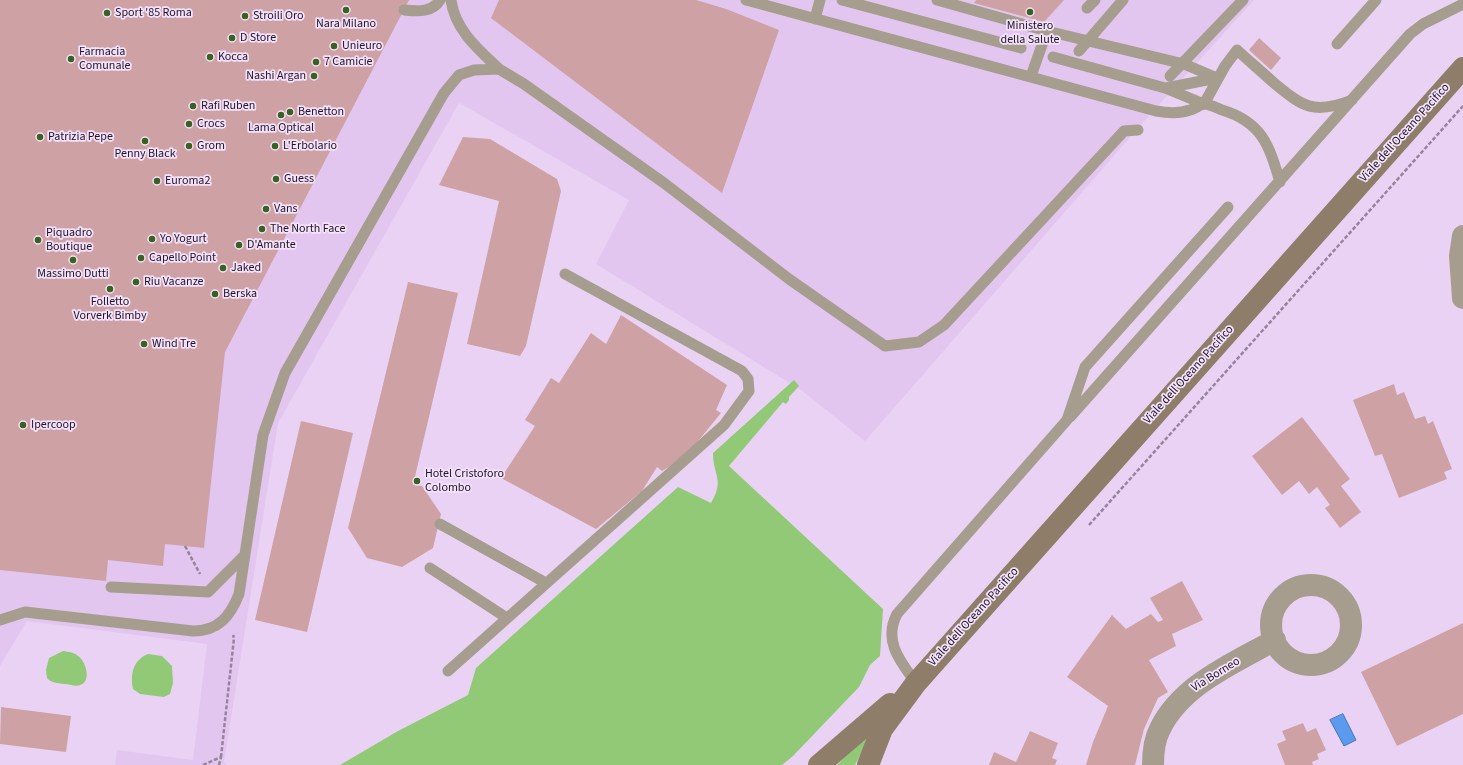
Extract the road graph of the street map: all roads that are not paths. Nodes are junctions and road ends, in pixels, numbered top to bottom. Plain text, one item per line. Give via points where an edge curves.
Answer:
1 (440, 0) edge
2 (451, 0) edge
3 (746, 0) edge
4 (820, 0) edge
5 (842, 0) edge
6 (936, 0) edge
7 (1123, 0) edge
8 (1243, 0) edge
9 (1376, 0) edge
10 (1463, 4) edge
11 (404, 10) dead end
12 (815, 19) junction
13 (1048, 31) junction
14 (1337, 44) dead end
15 (1021, 48) dead end
16 (1079, 51) dead end
17 (1053, 57) dead end
18 (1463, 68) edge
19 (499, 69) junction
20 (1031, 76) junction
21 (1170, 76) dead end
22 (1218, 78) junction
23 (1165, 88) junction
24 (1353, 99) junction
25 (1204, 104) junction
26 (1138, 130) dead end
27 (1280, 182) junction
28 (1228, 207) dead end
29 (1463, 236) edge
30 (565, 274) dead end
31 (1463, 298) edge
32 (1067, 420) junction
33 (440, 524) dead end
34 (244, 556) junction
35 (430, 568) dead end
36 (546, 583) junction
37 (111, 587) dead end
38 (507, 618) junction
39 (0, 620) edge
40 (1275, 640) dead end
41 (448, 671) dead end
42 (916, 683) junction
43 (819, 765) edge
44 (868, 765) edge
45 (1153, 765) edge

1 - 11 lane via 430,9
2 - 19 lane via 453,14 460,27
3 - 12 lane
4 - 12 lane
5 - 15 lane
6 - 13 lane
7 - 16 lane
8 - 21 lane
9 - 14 lane
10 - 24 lane via 1416,28
12 - 20 lane
13 - 20 lane
13 - 22 lane via 1184,64
17 - 23 lane
18 - 42 main road, Viale dell'Oceano Pacifico
19 - 26 lane via 664,182 789,279 885,346 919,342 944,325 1119,136 1124,132
19 - 34 lane via 474,70 459,75 444,92 285,373 263,435
20 - 25 lane via 1166,113 1186,111
22 - 23 lane
22 - 24 lane via 1237,50 1300,104 1325,107
22 - 25 lane
23 - 25 lane
24 - 27 lane
25 - 27 lane via 1236,115 1257,129 1268,144
27 - 32 lane
28 - 32 lane via 1085,367
29 - 31 street via 1460,256
30 - 36 lane via 742,371 748,379 749,390 724,425
32 - 42 lane via 897,614 891,628 891,640
33 - 36 lane
34 - 37 lane via 208,592
34 - 39 lane via 239,594 232,610 213,628 192,631 25,612
35 - 38 lane
36 - 38 lane
38 - 41 lane
40 - 45 street, Via Borneo via 1218,672 1183,698 1160,728 1153,752
42 - 43 main road
42 - 44 main road via 882,729

